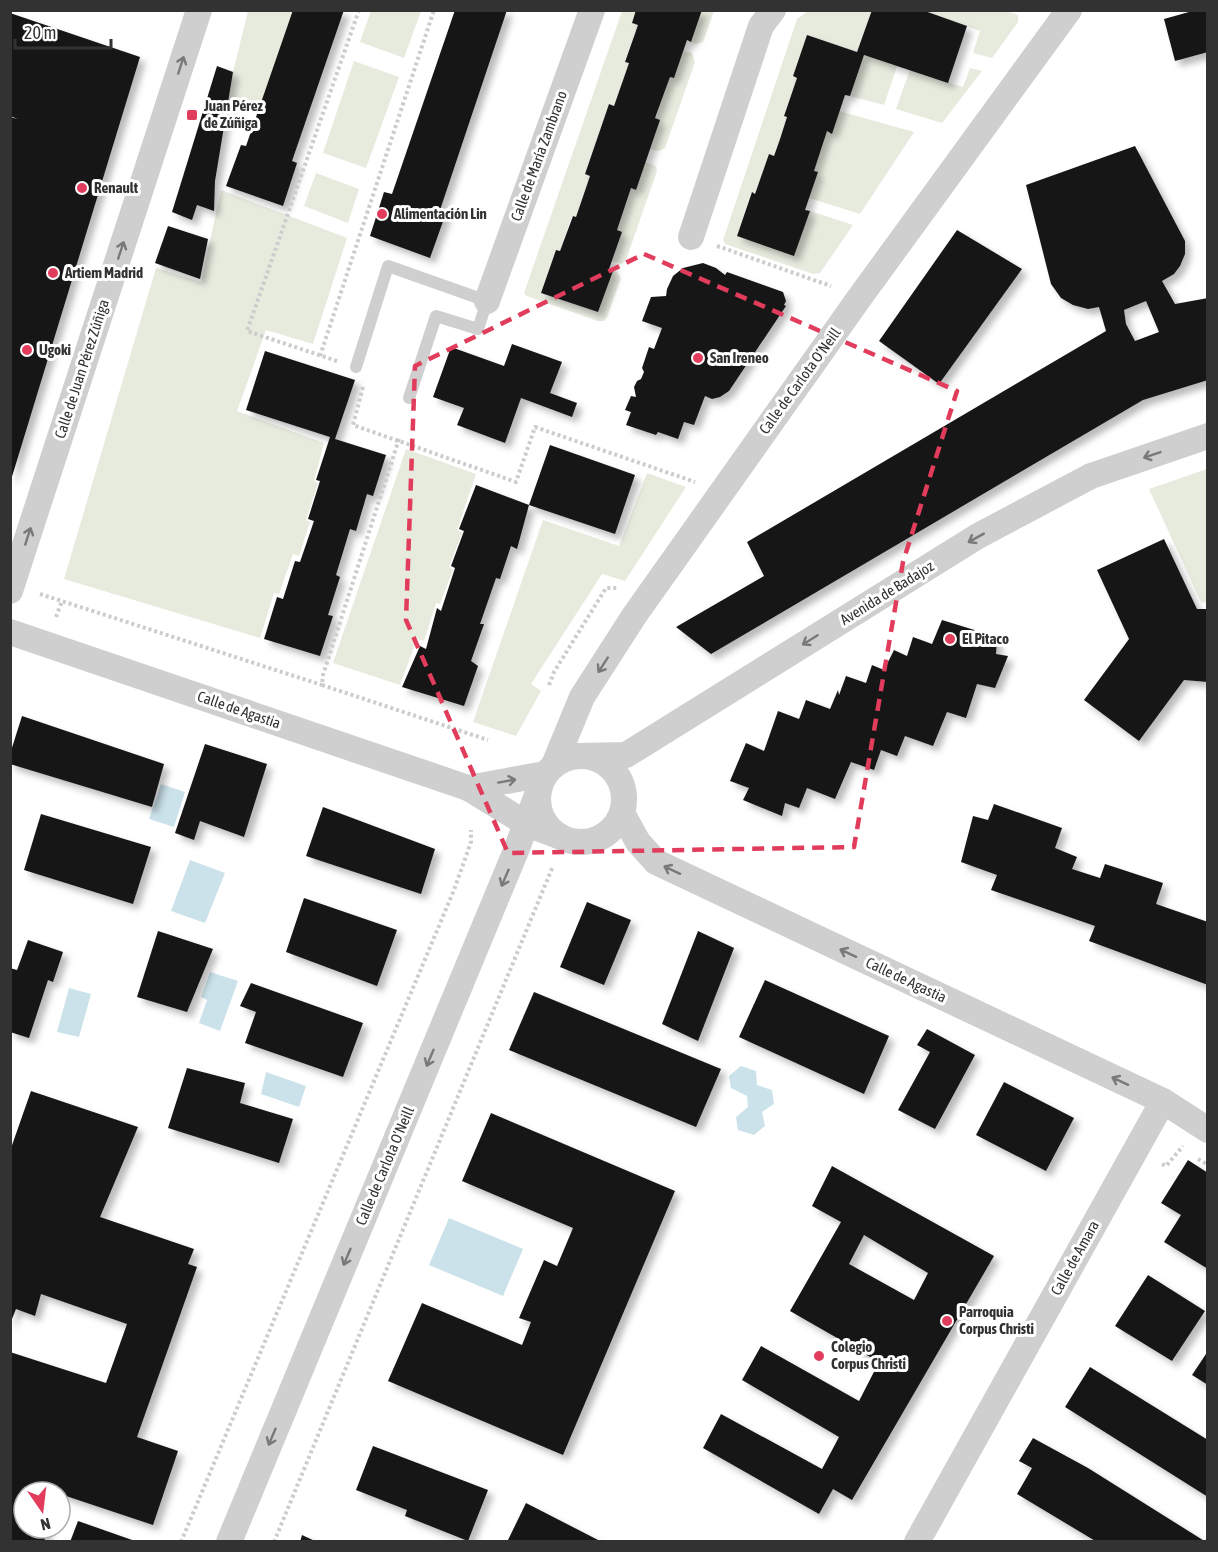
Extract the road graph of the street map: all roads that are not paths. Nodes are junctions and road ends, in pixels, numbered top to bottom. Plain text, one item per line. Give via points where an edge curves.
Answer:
1 (199, 10) edge
2 (592, 10) edge
3 (773, 10) edge
4 (1068, 10) edge
5 (691, 237) dead end
6 (487, 301) junction
7 (356, 367) dead end
8 (409, 398) dead end
9 (1208, 436) edge
10 (11, 588) edge
11 (10, 632) edge
12 (622, 766) junction
13 (553, 771) junction
14 (468, 788) junction
15 (622, 813) junction
16 (527, 824) junction
17 (559, 836) junction
18 (1163, 1101) junction
19 (1208, 1130) edge
20 (229, 1542) edge
21 (917, 1542) edge

10 -> 1 street, Calle de Juan Pérez Zúñiga
2 - 6 street, Calle de María Zambrano
3 - 5 street via 760,26
4 -> 13 street, Calle de Carlota O’Neill via 634,616 582,697
6 - 7 lane via 388,266
6 - 8 lane via 478,329 436,316
9 -> 12 street, Avenida de Badajoz via 1091,476 978,536
11 - 14 street, Calle de Agastia
12 - 13 street via 610,767 588,756
12 - 15 street
14 -> 13 street, Calle de Agastia
13 - 16 street, Calle de Carlota O’Neill
13 - 17 street via 538,803 542,816
14 - 16 street, Calle de Agastia
15 - 17 street via 607,833 596,839 583,842
18 -> 15 street, Calle de Agastia via 656,862 638,842
16 - 17 street, Calle de Agastia
16 -> 20 street, Calle de Carlota O’Neill
18 - 19 street, Calle de Agastia
18 - 21 street, Calle de Amara

